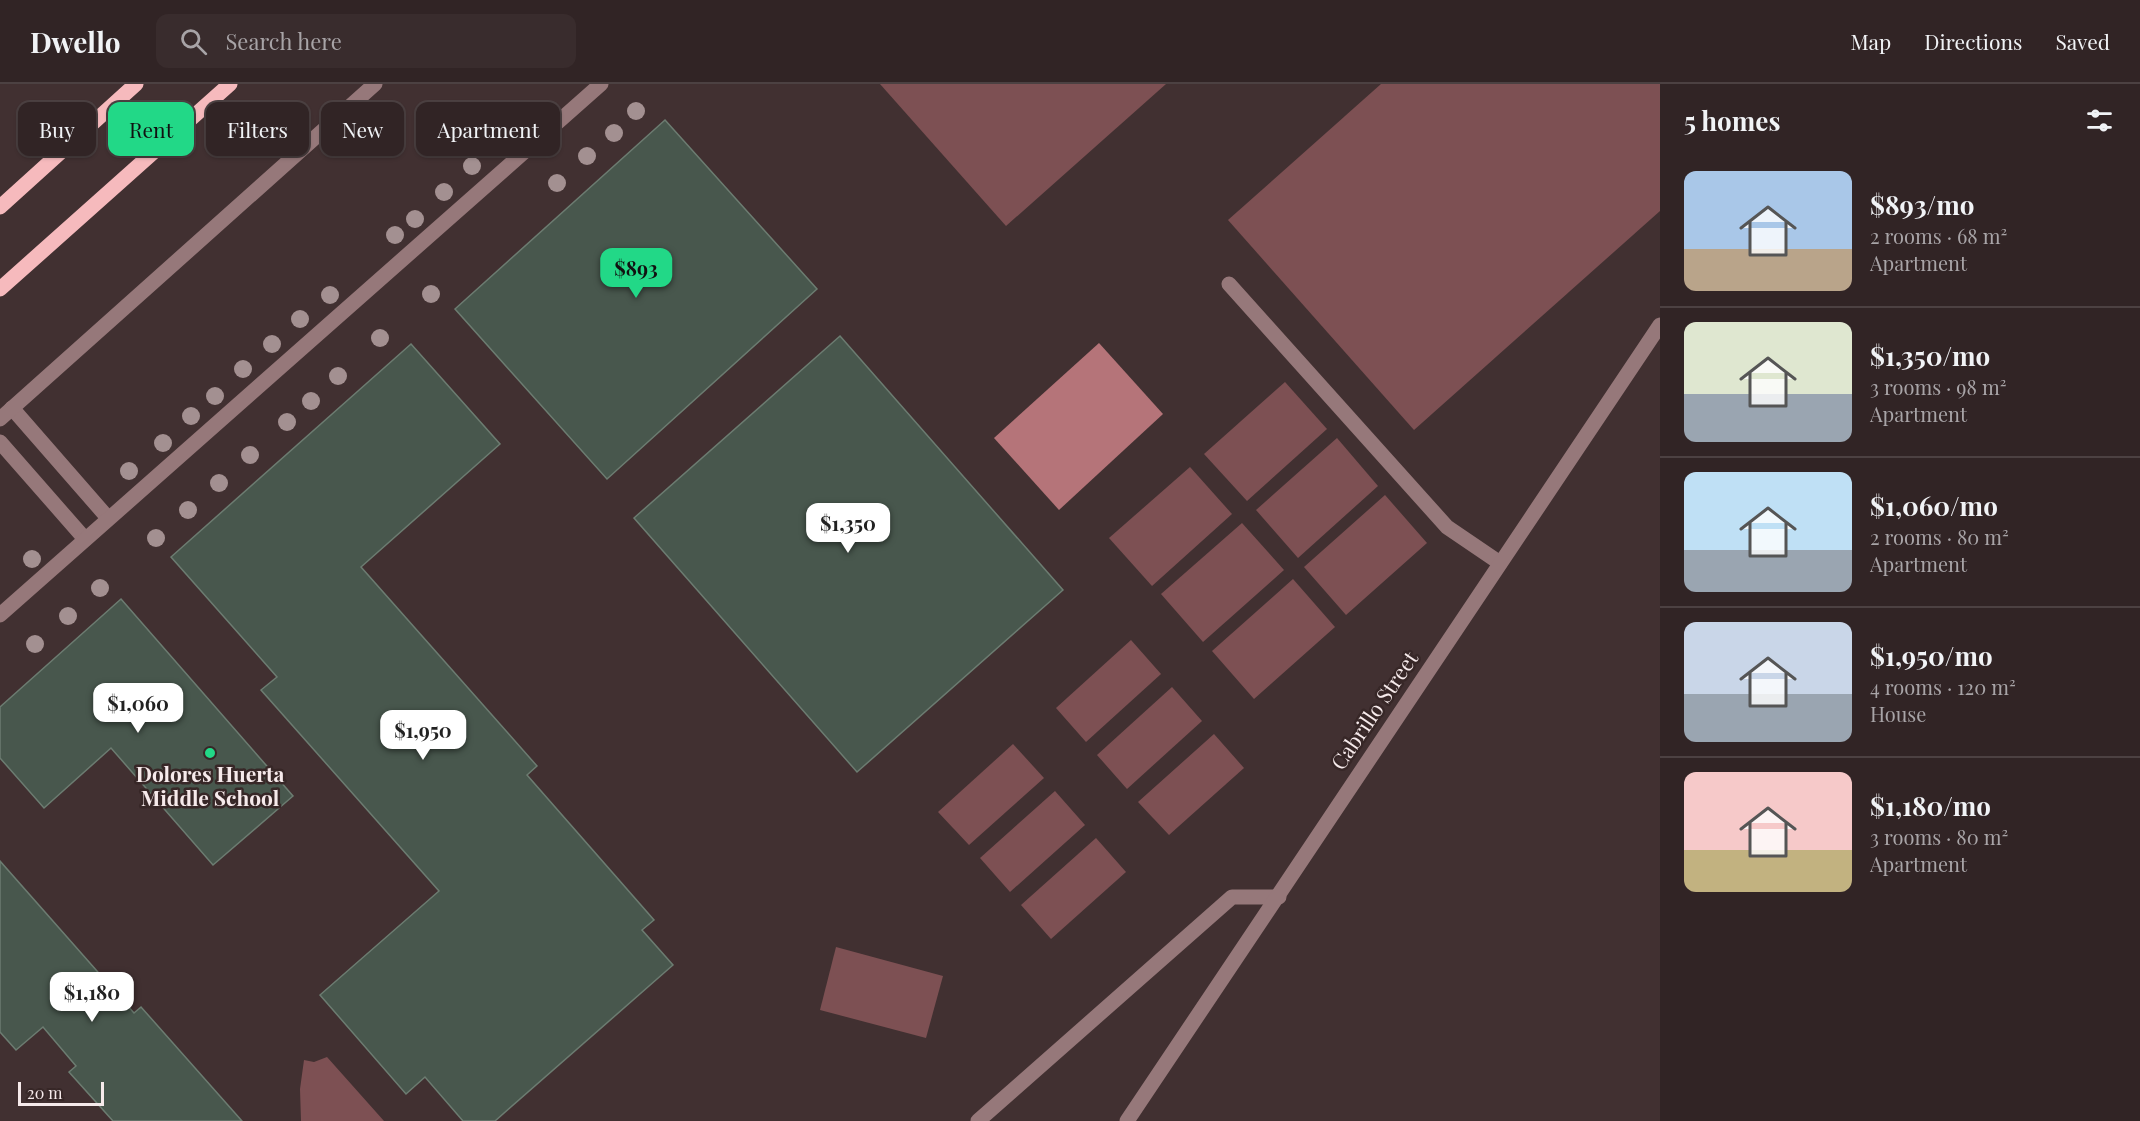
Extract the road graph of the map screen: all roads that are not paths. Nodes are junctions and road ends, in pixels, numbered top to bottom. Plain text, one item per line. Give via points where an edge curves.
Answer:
1 (136, 84) edge
2 (230, 84) edge
3 (375, 84) edge
4 (601, 84) edge
5 (0, 207) edge
6 (1229, 284) dead end
7 (0, 289) edge
8 (1660, 325) edge
9 (12, 408) junction
10 (0, 419) edge
11 (0, 442) edge
12 (108, 518) junction
13 (85, 539) junction
14 (1500, 563) junction
15 (0, 615) edge
16 (1279, 897) junction
17 (978, 1121) edge
18 (1127, 1121) edge

1 - 5 main road
2 - 7 main road
3 - 9 lane
4 - 12 lane
6 - 14 lane via 1447,527
8 - 14 lane, Cabrillo Street
9 - 10 lane
9 - 12 lane
11 - 13 lane
12 - 13 lane
13 - 15 lane
14 - 16 lane, Cabrillo Street
16 - 17 lane via 1232,897
16 - 18 lane, Cabrillo Street

